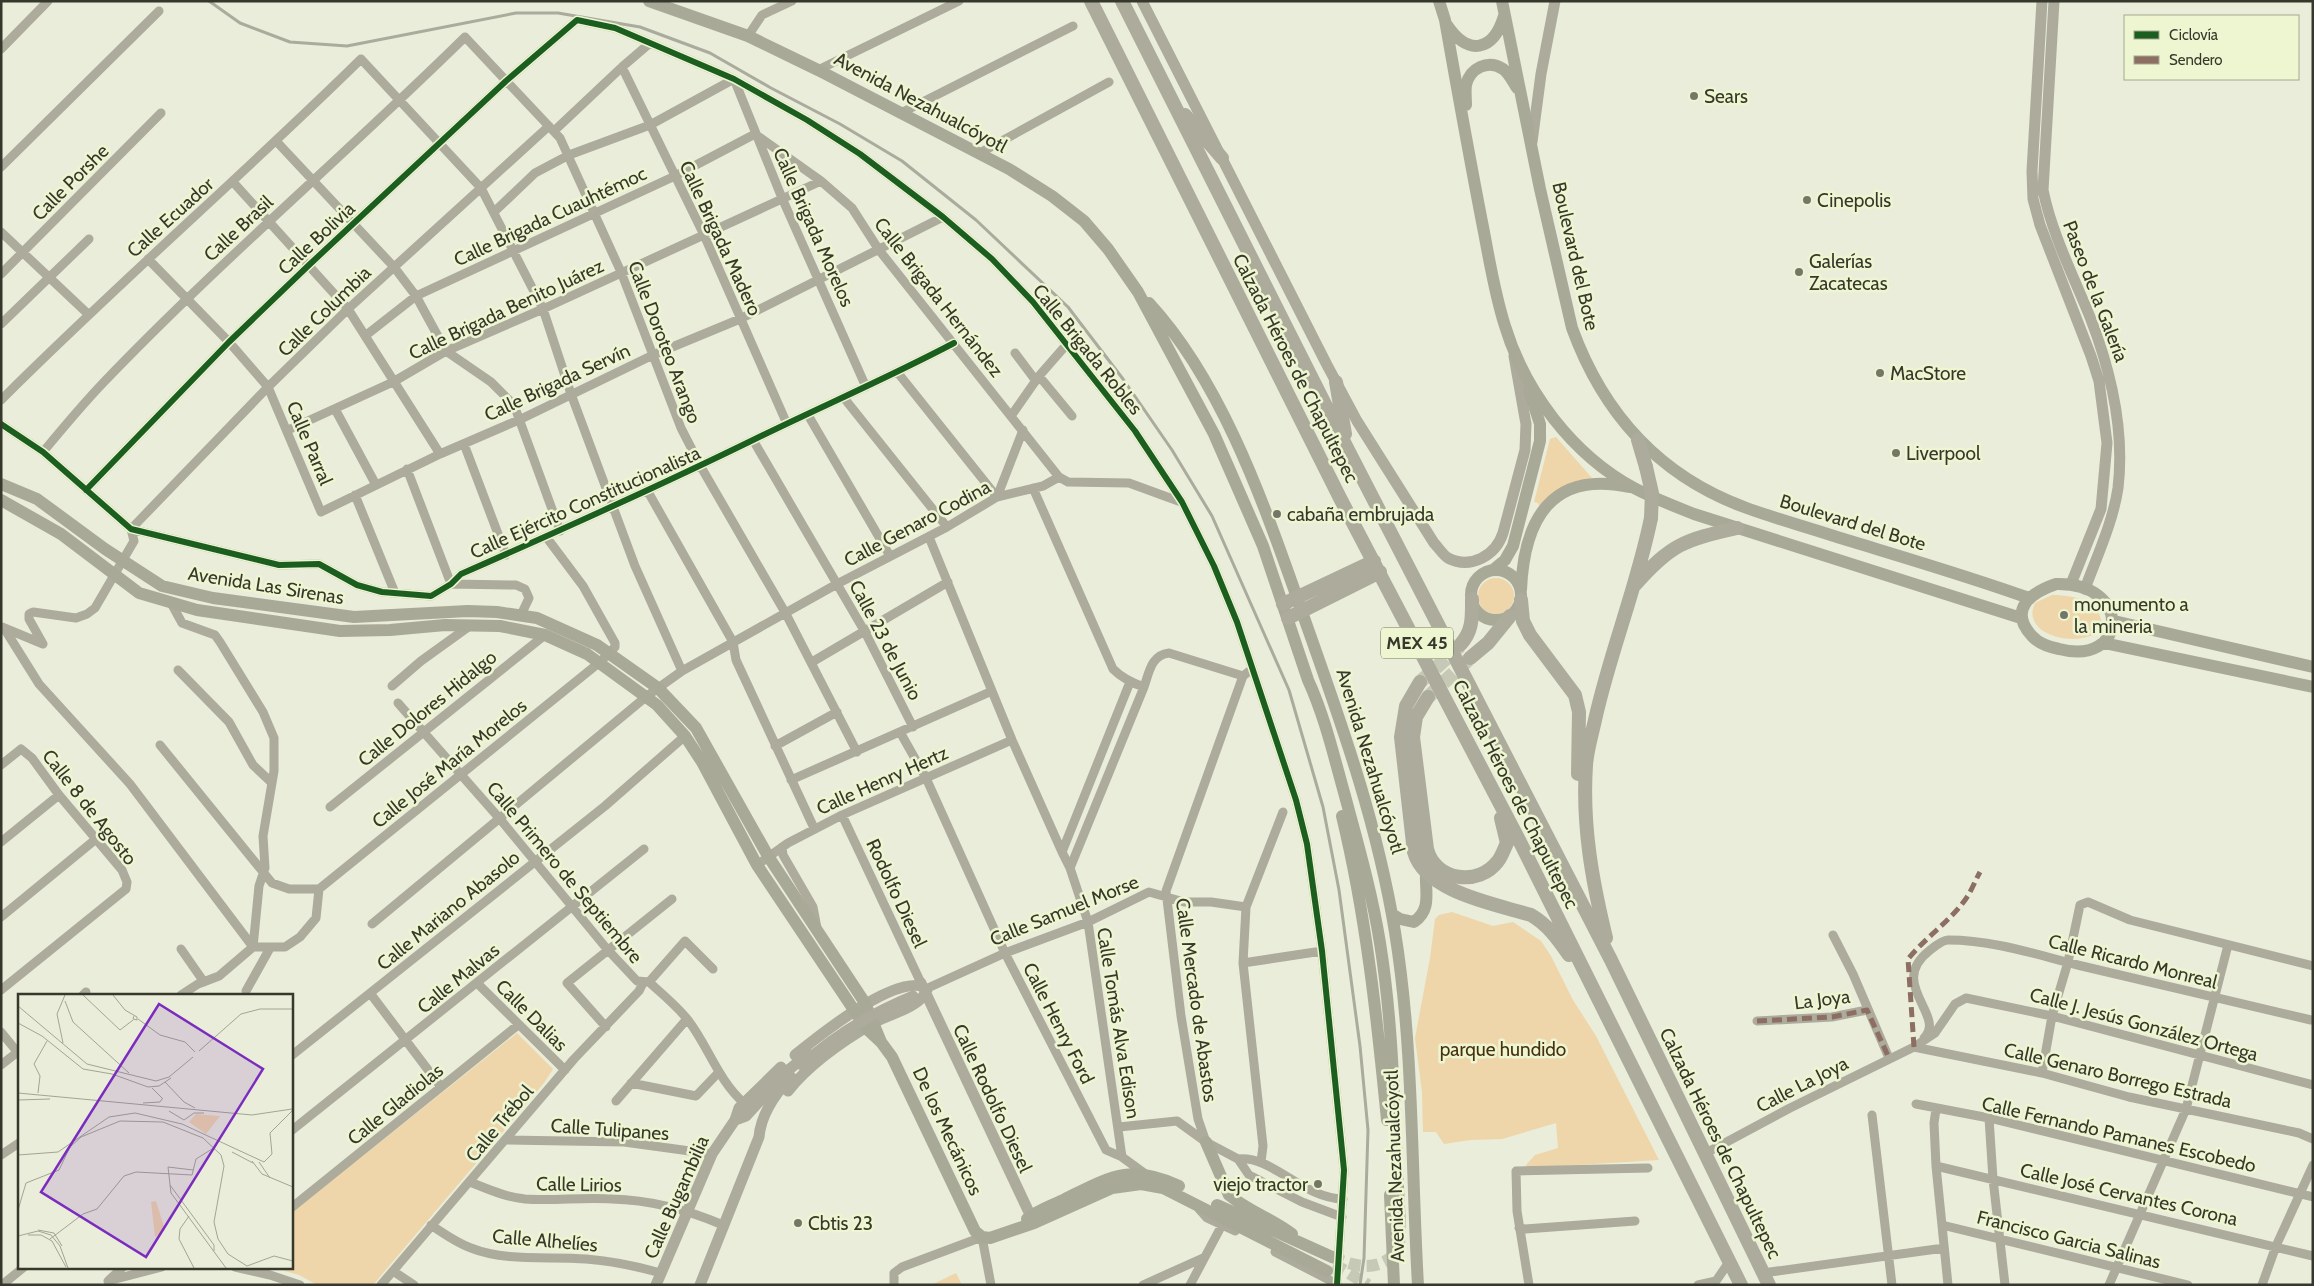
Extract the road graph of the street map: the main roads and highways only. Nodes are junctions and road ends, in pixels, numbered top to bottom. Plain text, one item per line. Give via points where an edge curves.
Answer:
1 (649, 1) edge
2 (1090, 1) edge
3 (1122, 1) edge
4 (1439, 1) edge
5 (1503, 7) edge
6 (1445, 20) junction
7 (1521, 94) junction
8 (1171, 98) junction
9 (1466, 135) junction
10 (1222, 158) road end
11 (1138, 292) junction
12 (1524, 371) junction
13 (1336, 382) road end
14 (1638, 440) junction
15 (1348, 450) junction
16 (1, 484) edge
17 (1638, 490) junction
18 (1, 500) edge
19 (1737, 528) junction
20 (1377, 567) junction
21 (1492, 570) junction
22 (1633, 588) junction
23 (1521, 595) junction
24 (1298, 598) junction
25 (2029, 598) junction
26 (1472, 599) junction
27 (1283, 604) junction
28 (1303, 612) junction
29 (1510, 616) junction
30 (1288, 618) junction
31 (2021, 618) junction
32 (2114, 621) junction
33 (2104, 643) junction
34 (1460, 645) tunnel mouth
35 (1316, 647) junction
36 (1300, 654) junction
37 (1470, 658) tunnel mouth
38 (2313, 667) edge
39 (1308, 680) junction
40 (1420, 682) tunnel mouth
41 (2313, 687) edge
42 (1428, 696) tunnel mouth
43 (1496, 798) junction
44 (1585, 824) junction
45 (1426, 874) junction
46 (1392, 914) junction
47 (1612, 960) junction
48 (1599, 999) junction
49 (860, 1007) junction
50 (1206, 1142) road end
51 (1146, 1179) junction
52 (1400, 1223) tunnel mouth
53 (1417, 1257) junction
54 (1325, 1259) junction
55 (1394, 1262) junction
56 (1766, 1279) edge
57 (1394, 1285) edge
58 (1418, 1285) edge
59 (1741, 1285) edge

1 - 11 main road, Avenida Nezahualcóyotl via 748,36 1033,184 1084,221
2 - 20 main road, Calzada Héroes de Chapultepec / MEX 45
3 - 8 main road, Calzada Héroes de Chapultepec / MEX 45
4 - 6 main road
5 - 6 main road via 1499,31 1493,39 1479,46 1459,40
5 - 7 main road, Boulevard del Bote
6 - 9 main road
7 - 9 main road via 1504,69 1492,64 1478,68 1466,85
7 - 14 main road, Boulevard del Bote via 1572,328 1608,402
8 - 10 main road
8 - 15 main road, Calzada Héroes de Chapultepec / MEX 45
9 - 12 main road via 1498,300 1512,347
11 - 24 main road, Avenida Nezahualcóyotl via 1174,334 1225,420 1255,486
11 - 27 main road, Avenida Nezahualcóyotl via 1214,434 1253,520
12 - 17 main road via 1566,434 1591,458
12 - 21 main road via 1540,424 1540,441 1513,546 1505,560
13 - 15 main road
14 - 22 main road, bridge via 1652,493 1651,518
14 - 25 main road, Boulevard del Bote via 1692,482 1744,507
15 - 47 main road, Calzada Héroes de Chapultepec / MEX 45
16 - 49 main road, Avenida Las Sirenas via 37,499 162,586 213,598 321,614 376,618 468,611 521,615 556,625 610,654 658,688 696,728 768,856 818,931
17 - 19 main road
17 - 23 main road via 1614,485 1582,485 1550,501 1539,513 1532,529 1523,560
18 - 49 main road, Avenida Las Sirenas via 60,534 139,592 197,610 324,629 507,626 544,635 600,662 647,696 685,736 757,865
19 - 22 main road via 1700,537 1670,550
19 - 31 main road
20 - 24 main road
20 - 28 main road
20 - 43 main road, Calzada Héroes de Chapultepec / MEX 45
21 - 23 main road via 1511,575
21 - 26 main road via 1475,581
22 - 44 main road via 1602,688 1586,763
23 - 29 main road via 1515,612
23 - 44 main road via 1523,621 1530,635 1575,695 1580,712 1577,769
24 - 27 main road
24 - 28 main road, Avenida Nezahualcóyotl
25 - 31 main road via 2023,606
25 - 32 main road via 2056,584 2071,584 2099,596
26 - 29 main road via 1474,607 1486,618 1502,620
26 - 34 main road via 1469,635
27 - 30 main road, Avenida Nezahualcóyotl
28 - 30 main road
28 - 35 main road, Avenida Nezahualcóyotl
29 - 37 main road via 1488,643
30 - 36 main road, Avenida Nezahualcóyotl
31 - 33 main road via 2033,637 2045,646 2068,652 2085,651
32 - 33 main road via 2112,632
32 - 38 main road
33 - 41 main road
35 - 36 main road
35 - 46 main road, Avenida Nezahualcóyotl via 1364,789
36 - 39 main road, Avenida Nezahualcóyotl
39 - 52 main road, Avenida Nezahualcóyotl via 1317,700 1360,851 1380,942 1392,1066
39 - 55 main road, Avenida Nezahualcóyotl via 1309,701 1344,827 1366,947 1388,1131
40 - 45 main road via 1406,706 1401,737 1414,852
42 - 43 main road via 1416,717 1413,737 1427,849 1437,868 1450,876 1468,878 1498,862 1507,843
43 - 48 main road, Calzada Héroes de Chapultepec / MEX 45
44 - 47 main road via 1594,891
45 - 46 main road via 1428,897 1422,915 1414,922
45 - 48 main road via 1444,887 1540,921 1557,938
46 - 53 main road, Avenida Nezahualcóyotl via 1406,1014
47 - 56 main road, Calzada Héroes de Chapultepec / MEX 45
48 - 59 main road, Calzada Héroes de Chapultepec / MEX 45
49 - 51 main road, De los Mecánicos via 904,1080 975,1231 982,1237 990,1238 1112,1188
50 - 54 main road via 1229,1195 1274,1221
51 - 54 main road
51 - 54 main road via 1170,1182
53 - 55 main road via 1407,1271 1399,1270
53 - 58 main road, Avenida Nezahualcóyotl
55 - 57 main road, Avenida Nezahualcóyotl

